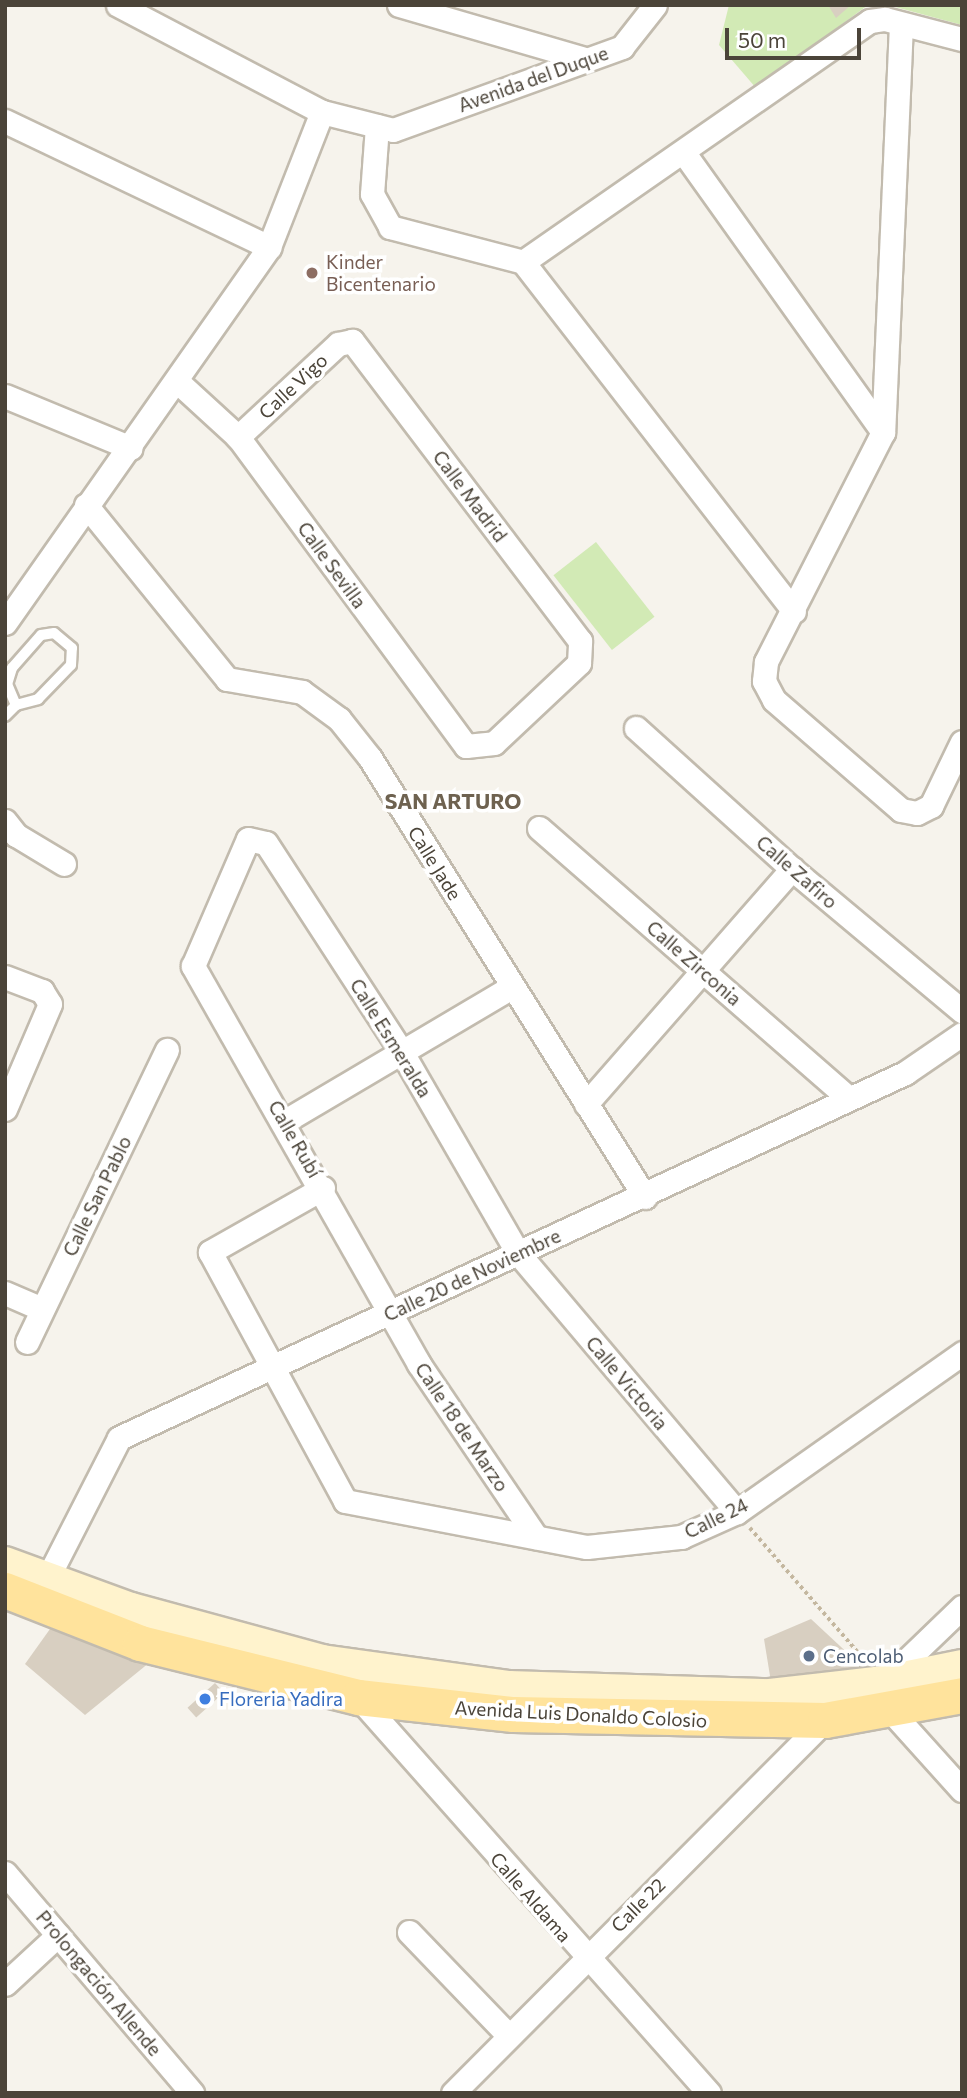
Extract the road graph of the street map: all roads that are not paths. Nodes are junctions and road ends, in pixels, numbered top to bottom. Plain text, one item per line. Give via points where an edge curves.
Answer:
1 (118, 5) edge
2 (399, 5) edge
3 (655, 5) edge
4 (901, 24) junction
5 (962, 39) edge
6 (581, 58) junction
7 (322, 112) junction
8 (5, 121) edge
9 (385, 128) junction
10 (684, 153) junction
11 (270, 247) junction
12 (523, 262) junction
13 (352, 341) joint
14 (179, 383) junction
15 (5, 396) edge
16 (883, 432) junction
17 (238, 438) junction
18 (131, 448) junction
19 (86, 505) junction
20 (793, 611) junction
21 (5, 624) edge
22 (16, 705) junction
23 (5, 716) edge
24 (636, 728) dead end
25 (962, 742) edge
26 (479, 749) joint
27 (5, 821) edge
28 (539, 828) dead end
29 (248, 839) joint
30 (64, 864) dead end
31 (792, 869) junction
32 (705, 971) junction
33 (5, 977) edge
34 (512, 987) junction
35 (962, 1011) edge
36 (962, 1034) edge
37 (400, 1049) junction
38 (167, 1050) dead end
39 (848, 1098) junction
40 (586, 1104) junction
41 (5, 1109) edge
42 (285, 1121) junction
43 (323, 1188) junction
44 (645, 1197) junction
45 (518, 1253) junction
46 (5, 1293) edge
47 (43, 1309) junction
48 (393, 1313) junction
49 (27, 1342) dead end
50 (962, 1353) edge
51 (273, 1364) junction
52 (737, 1512) junction
53 (536, 1537) junction
54 (5, 1563) edge
55 (47, 1579) junction
56 (5, 1590) edge
57 (962, 1607) edge
58 (962, 1665) edge
59 (886, 1695) junction
60 (962, 1695) edge
61 (358, 1696) junction
62 (825, 1720) junction
63 (962, 1790) edge
64 (5, 1872) edge
65 (409, 1932) dead end
66 (58, 1935) junction
67 (585, 1958) junction
68 (5, 1983) edge
69 (509, 2036) junction
70 (192, 2093) edge
71 (453, 2093) edge
72 (709, 2093) edge

1 - 7 street
2 - 6 street
3 - 6 street, Avenida del Duque via 622,47
4 - 5 street
4 - 10 street via 870,21
4 - 16 street
6 - 9 street, Avenida del Duque
7 - 9 street
7 - 11 street
8 - 11 street
9 - 12 street via 372,194 390,227
10 - 12 street
10 - 16 street
11 - 14 street
12 - 20 street
13 - 17 street, Calle Vigo via 338,344
13 - 26 street, Calle Madrid via 580,641 583,654 494,743
14 - 17 street, Calle Sevilla
14 - 18 street
15 - 18 street
16 - 20 street
17 - 26 street, Calle Sevilla via 466,746
18 - 19 street
19 - 21 street
19 - 34 street, Calle Jade via 227,679 302,692 339,719 370,758
20 - 25 street via 766,662 764,681 774,700 901,810 917,813 931,806
22 - 22 lane via 38,699 71,665 72,648 54,633 41,635 12,668 6,684
22 - 23 lane
24 - 31 street, Calle Zafiro
27 - 30 street via 16,835
28 - 32 street, Calle Zirconia
29 - 37 street, Calle Esmeralda via 266,843
29 - 42 street, Calle Rubí via 192,966
31 - 32 street
31 - 35 street, Calle Zafiro
32 - 39 street, Calle Zirconia
32 - 40 street
33 - 41 street via 42,992 50,1004
34 - 37 street
34 - 40 street, Calle Jade
36 - 39 street, Calle 20 de Noviembre via 905,1073
37 - 42 street
37 - 45 street, Calle Esmeralda
38 - 47 street, Calle San Pablo
39 - 44 street, Calle 20 de Noviembre
40 - 44 street, Calle Jade
42 - 43 street, Calle Rubí
43 - 48 street, Calle Rubí
43 - 51 street via 210,1252
44 - 45 street, Calle 20 de Noviembre
45 - 48 street, Calle 20 de Noviembre
45 - 52 street, Calle Victoria
46 - 47 street
47 - 49 street, Calle San Pablo
48 - 51 street, Calle 20 de Noviembre
48 - 53 street, Calle 18 de Marzo via 419,1364
50 - 52 street, Calle 24
51 - 53 street, Calle 24 via 345,1501
51 - 55 street, Calle 20 de Noviembre via 119,1438
52 - 53 street, Calle 24 via 681,1537 587,1547
54 - 55 main road, Avenida Luis Donaldo Colosio
55 - 59 main road, Avenida Luis Donaldo Colosio via 131,1609 322,1661 509,1687
56 - 61 main road, Avenida Luis Donaldo Colosio via 140,1643
57 - 59 street
58 - 59 main road, Avenida Luis Donaldo Colosio
59 - 60 main road, Avenida Luis Donaldo Colosio
59 - 62 main road, Avenida Luis Donaldo Colosio
59 - 63 street
61 - 62 main road, Avenida Luis Donaldo Colosio via 513,1714 746,1723
61 - 67 street, Calle Aldama
62 - 67 street, Calle 22
64 - 66 street, Prolongación Allende
65 - 69 street
66 - 68 street
66 - 70 street, Prolongación Allende
67 - 69 street, Calle 22
67 - 72 street, Calle Aldama
69 - 71 street, Calle 22

